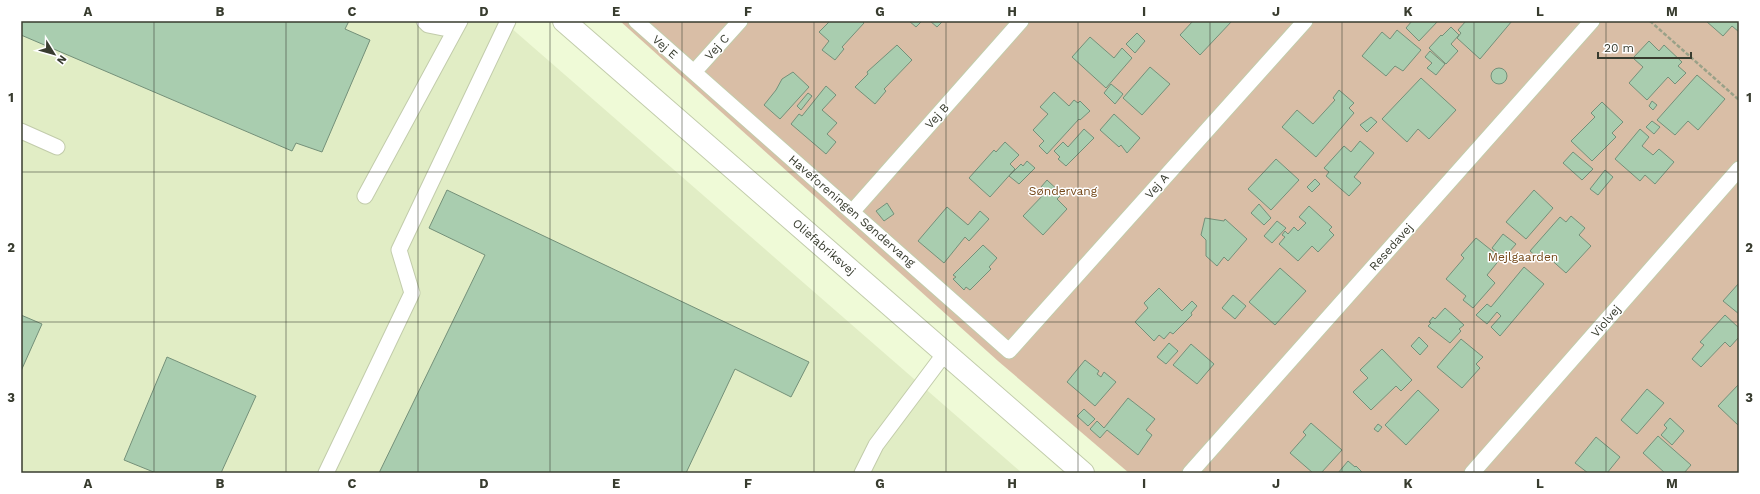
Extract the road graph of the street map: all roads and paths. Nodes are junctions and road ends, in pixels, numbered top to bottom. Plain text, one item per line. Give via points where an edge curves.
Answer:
1 (424, 21) edge
2 (454, 21) edge
3 (460, 21) edge
4 (508, 21) edge
5 (564, 21) edge
6 (636, 21) edge
7 (740, 21) edge
8 (1021, 21) edge
9 (1306, 21) edge
10 (1592, 21) edge
11 (1650, 21) edge
12 (694, 72) junction
13 (1739, 100) edge
14 (21, 131) edge
15 (57, 147) dead end
16 (1739, 169) edge
17 (365, 196) dead end
18 (852, 212) junction
19 (1009, 350) joint
20 (945, 353) junction
21 (326, 473) edge
22 (862, 473) edge
23 (1083, 473) edge
24 (1190, 473) edge
25 (1472, 473) edge

1 - 2 lane via 428,25 443,28
3 - 17 lane
4 - 21 lane via 399,250 412,294
5 - 20 street, Oliefabriksvej
6 - 12 lane, Vej E
7 - 12 lane, Vej C
8 - 18 lane, Vej B
9 - 19 lane, Vej A
10 - 24 lane, Resedavej
11 - 13 path
12 - 18 lane, Haveforeningen Søndervang
14 - 15 lane
16 - 25 lane, Violvej
18 - 19 lane, Haveforeningen Søndervang
20 - 22 lane via 876,445
20 - 23 street, Oliefabriksvej

